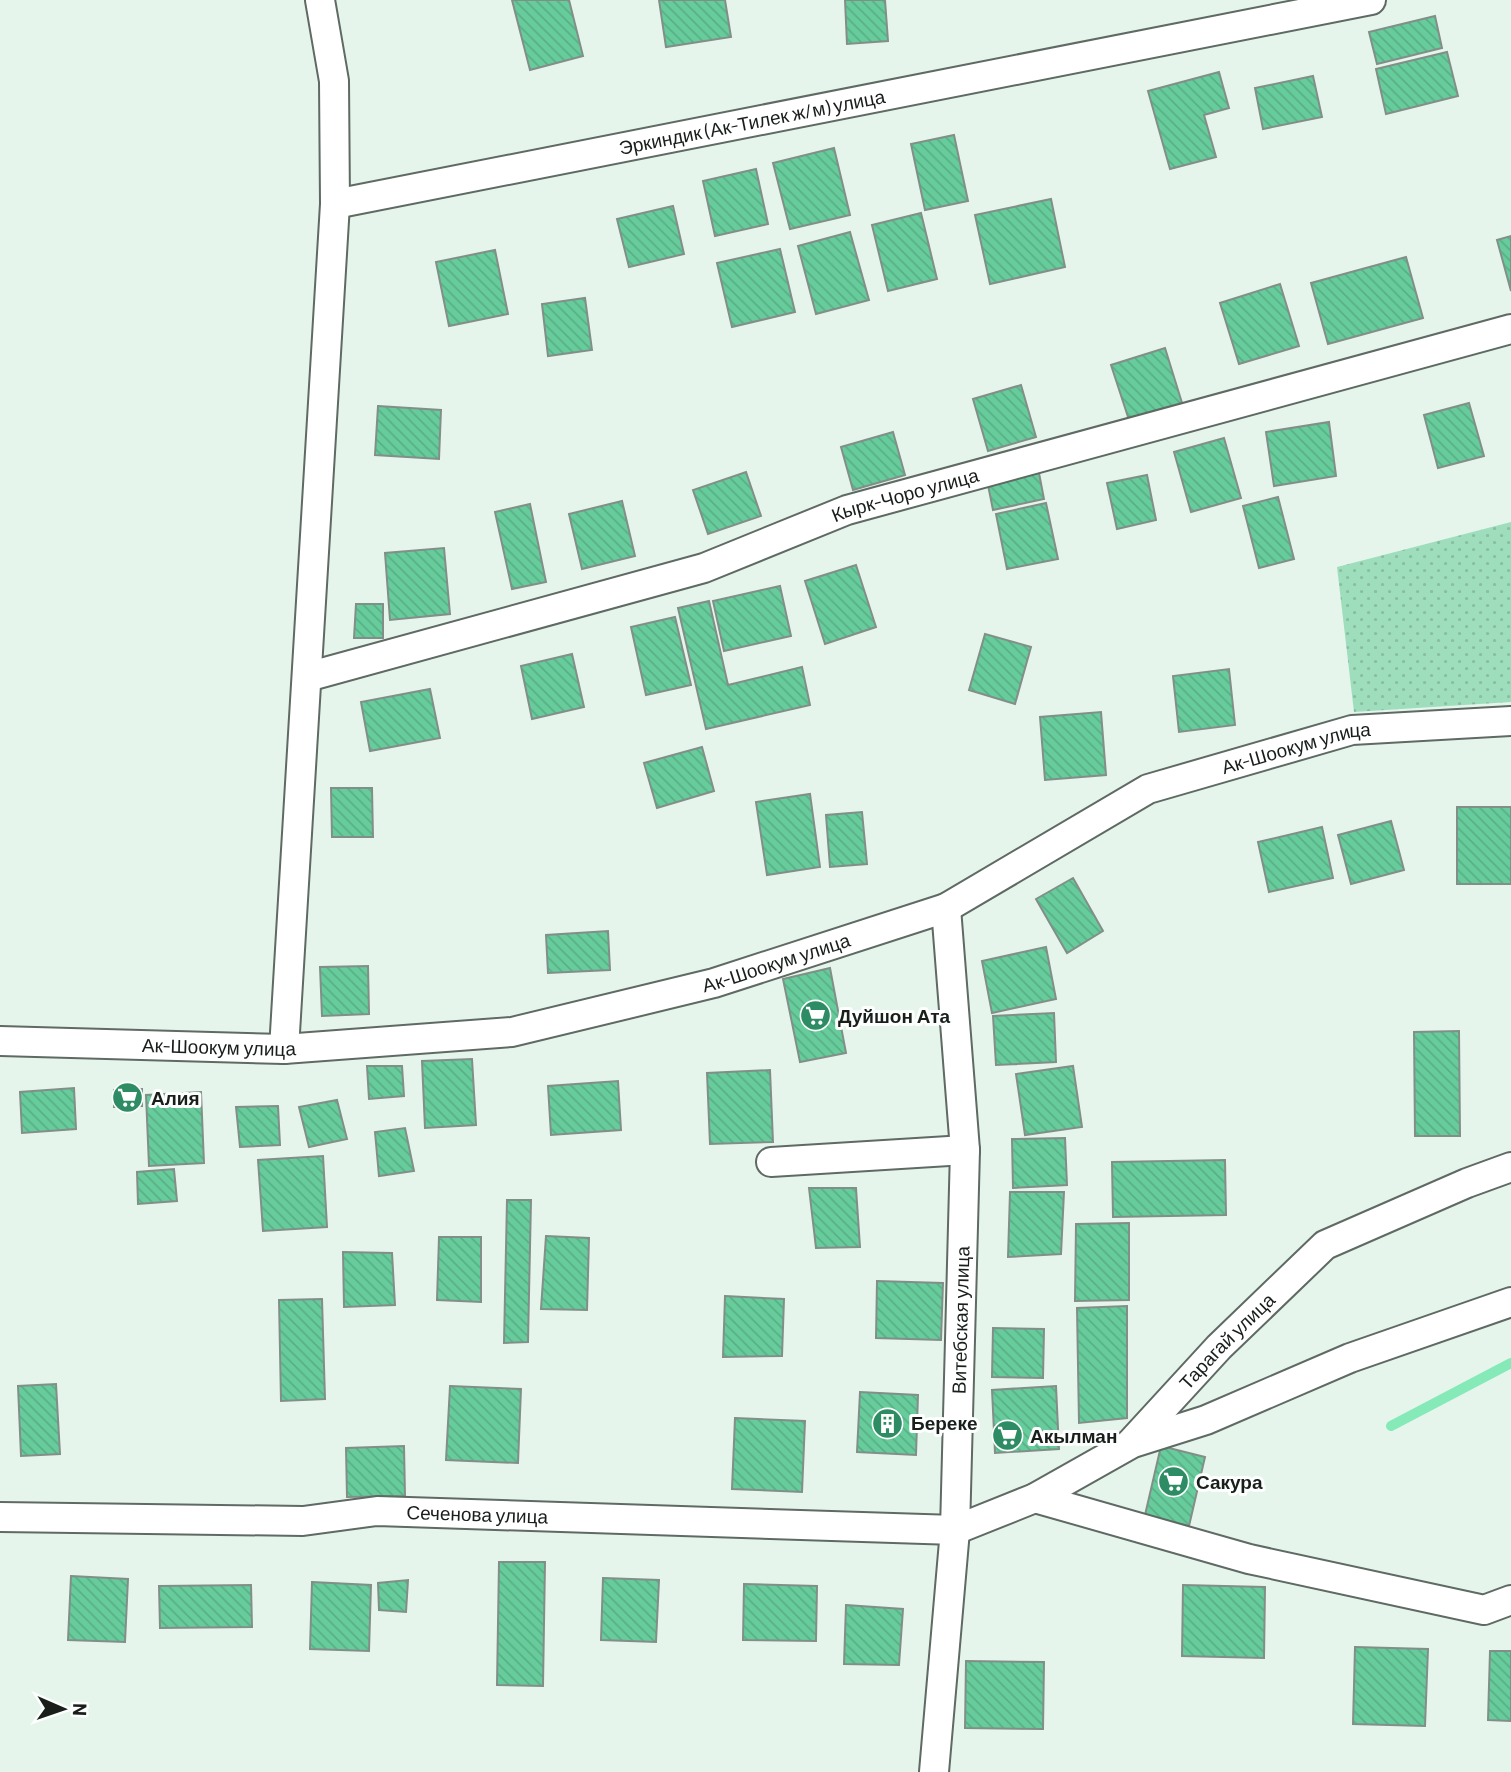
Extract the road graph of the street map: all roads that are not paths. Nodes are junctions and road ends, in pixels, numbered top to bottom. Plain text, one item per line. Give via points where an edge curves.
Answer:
1 (320, 0) edge
2 (1371, 0) edge
3 (335, 204) junction
4 (1511, 329) edge
5 (307, 677) junction
6 (1511, 721) edge
7 (946, 908) junction
8 (0, 1041) edge
9 (284, 1049) junction
10 (965, 1150) junction
11 (771, 1162) dead end
12 (1511, 1167) edge
13 (1511, 1302) edge
14 (1129, 1445) junction
15 (1035, 1498) junction
16 (0, 1517) edge
17 (955, 1530) junction
18 (1511, 1600) edge
19 (934, 1772) edge

1 - 3 street via 334,80
2 - 3 street, Эркиндик (Ак-Тилек ж/м) улица
3 - 5 street
4 - 5 street, Кырк-Чоро улица via 847,510 704,568
5 - 9 street
6 - 7 street, Ак-Шоокум улица via 1352,730 1148,789
7 - 9 street, Ак-Шоокум улица via 715,984 512,1032
7 - 10 street, Витебская улица
8 - 9 street, Ак-Шоокум улица
10 - 11 street
10 - 17 street, Витебская улица
12 - 14 street, Тарагай улица via 1325,1245 1219,1347
13 - 14 street via 1350,1358 1206,1420
14 - 15 street, Тарагай улица
15 - 17 street, Тарагай улица
15 - 18 street via 1249,1559 1484,1610
16 - 17 street, Сеченова улица via 303,1521 377,1511
17 - 19 street, Витебская улица

